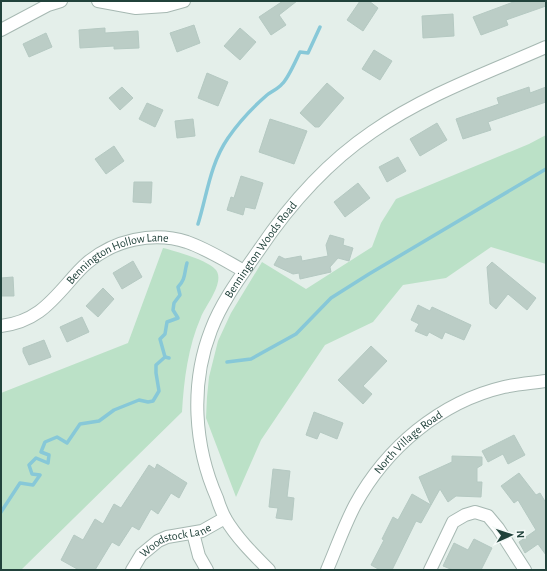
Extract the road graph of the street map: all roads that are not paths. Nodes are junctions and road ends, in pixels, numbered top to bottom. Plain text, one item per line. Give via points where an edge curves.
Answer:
1 (61, 1) edge
2 (98, 1) edge
3 (184, 1) edge
4 (1, 30) edge
5 (546, 47) edge
6 (244, 271) junction
7 (1, 326) edge
8 (546, 381) edge
9 (225, 518) junction
10 (192, 533) junction
11 (132, 570) edge
12 (207, 570) edge
13 (269, 570) edge
14 (327, 570) edge
15 (430, 570) edge
16 (525, 570) edge

1 - 4 street via 48,4
2 - 3 street via 136,8 166,6
5 - 6 street, Bennington Woods Road via 432,96 371,132 319,175 292,204
6 - 7 street, Bennington Hollow Lane via 186,242 150,237 132,240 116,245 86,263 50,304 38,313 11,325
6 - 9 street, Bennington Woods Road via 231,290 211,330 200,372 197,397 197,420 205,468
8 - 14 street, North Village Road via 504,387 458,404 417,430 397,447 366,486 354,507
9 - 10 street, Woodstock Lane via 212,527
9 - 13 street, Bennington Woods Road
10 - 11 street, Woodstock Lane via 158,541 141,555
10 - 12 street via 199,556
15 - 16 street via 453,522 475,512 488,516

